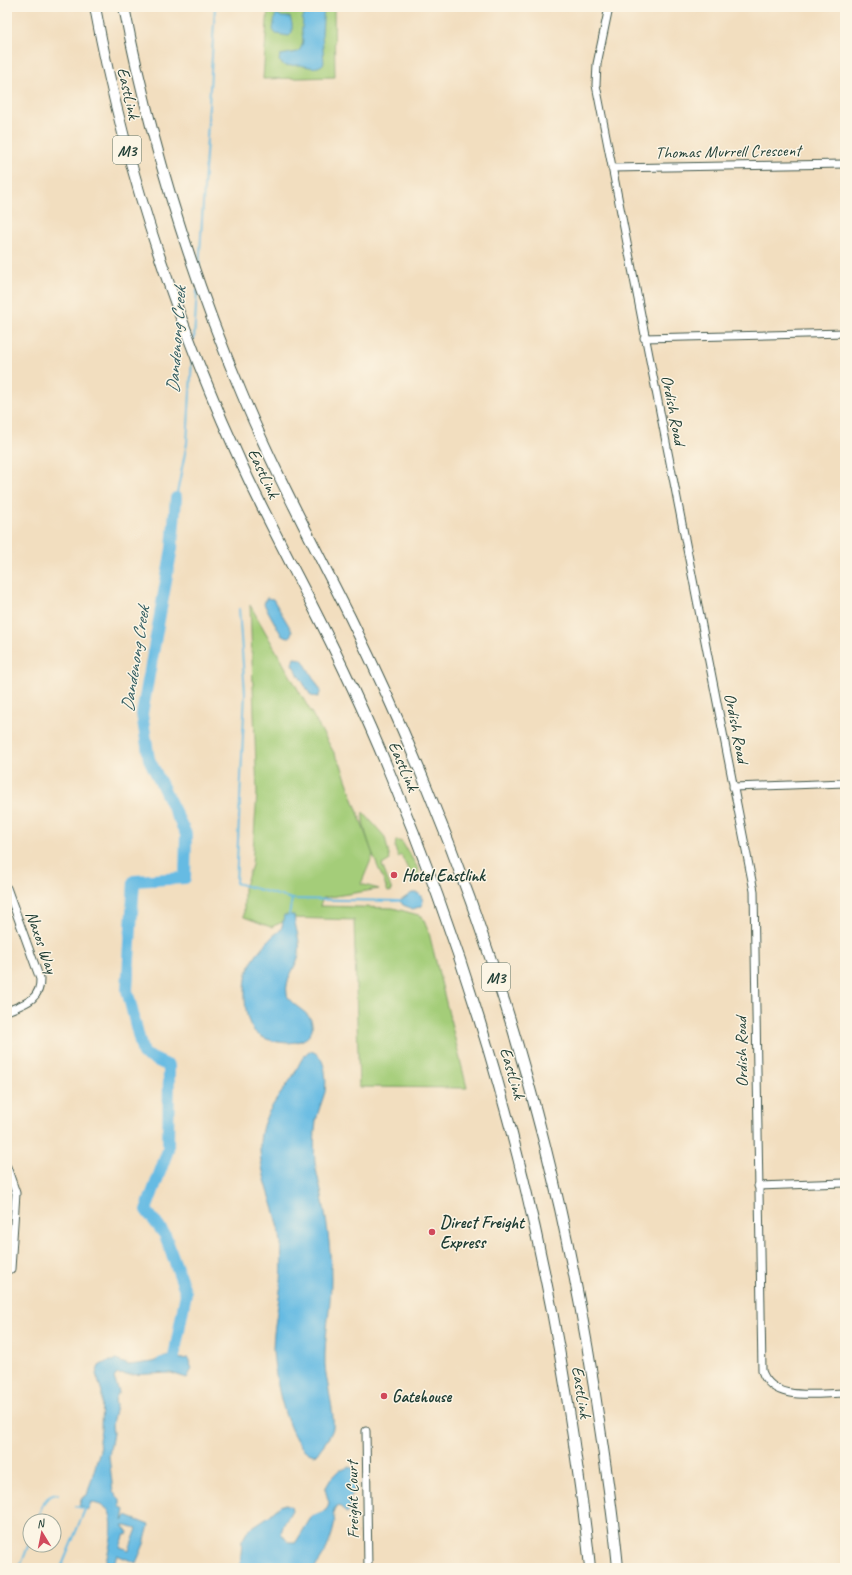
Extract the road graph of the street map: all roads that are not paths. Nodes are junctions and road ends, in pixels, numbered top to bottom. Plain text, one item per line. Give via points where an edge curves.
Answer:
1 (95, 7) edge
2 (124, 7) edge
3 (609, 7) edge
4 (845, 164) edge
5 (612, 168) junction
6 (845, 333) edge
7 (644, 338) junction
8 (845, 783) edge
9 (733, 786) junction
10 (7, 888) edge
11 (7, 1011) edge
12 (7, 1168) edge
13 (845, 1183) edge
14 (758, 1186) junction
15 (11, 1269) dead end
16 (845, 1393) edge
17 (366, 1431) dead end
18 (368, 1568) edge
19 (590, 1568) edge
20 (618, 1568) edge

1 - 19 highway, EastLink / M3 via 122,134 152,235 210,392 249,480 346,674 387,766 435,887 471,991 505,1102 541,1252 567,1392
2 - 20 highway, EastLink / M3 via 148,117 181,232 205,302 255,424 406,737 444,829 491,960 530,1089 577,1289 595,1391
3 - 5 street, Ordish Road via 597,64 596,85
4 - 5 street, Thomas Murrell Crescent
5 - 7 street, Ordish Road
6 - 7 street
7 - 9 street, Ordish Road
8 - 9 street
9 - 14 street, Ordish Road via 754,891
10 - 11 street, Naxos Way via 41,987 37,996 28,1003
12 - 15 street via 16,1193
13 - 14 street
14 - 16 street, Ordish Road via 762,1371 765,1380 772,1388 782,1392
17 - 18 street, Freight Court

